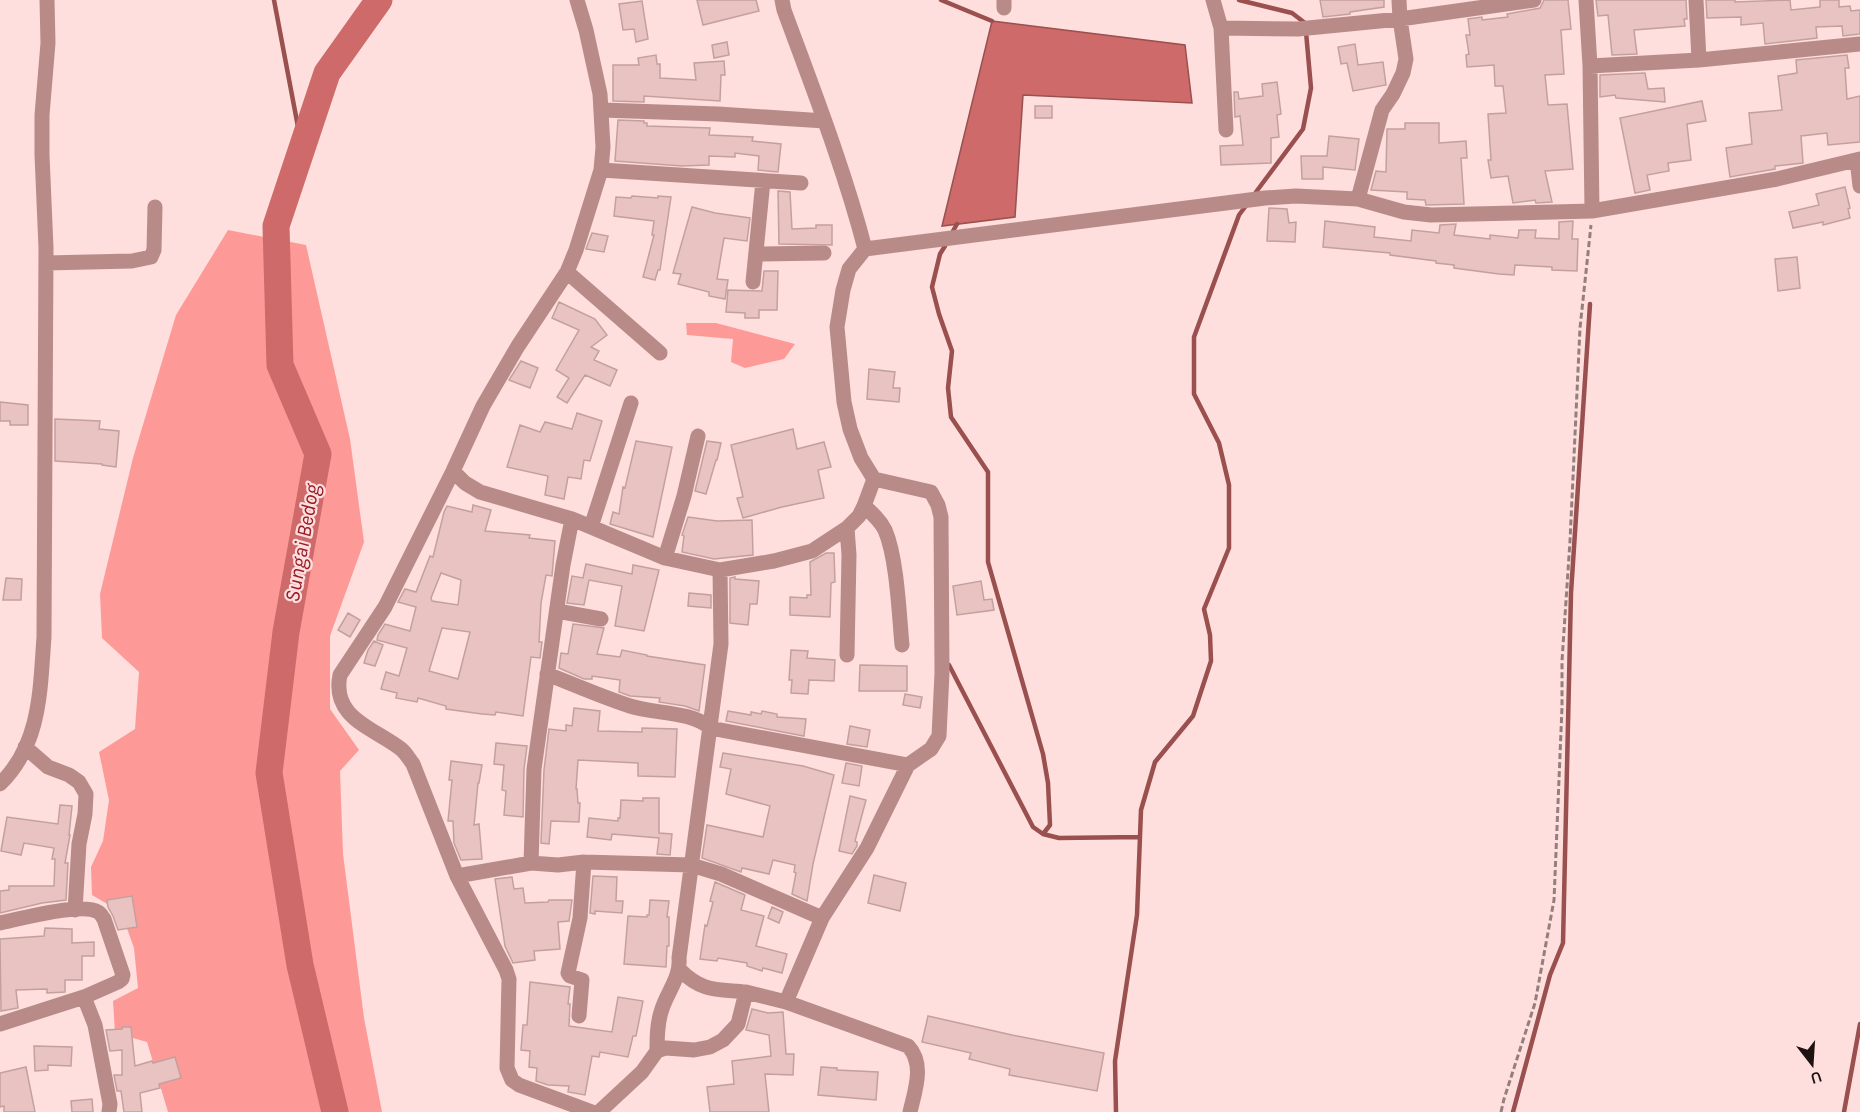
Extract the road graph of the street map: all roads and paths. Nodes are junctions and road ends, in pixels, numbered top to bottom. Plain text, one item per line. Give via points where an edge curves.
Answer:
1 (47, 0) edge
2 (577, 0) edge
3 (782, 0) edge
4 (1213, 0) edge
5 (1399, 0) edge
6 (1534, 0) edge
7 (1586, 0) edge
8 (1696, 0) edge
9 (1400, 19) junction
10 (1221, 28) junction
11 (1860, 44) edge
12 (1699, 60) junction
13 (1590, 66) junction
14 (602, 110) junction
15 (825, 121) junction
16 (1226, 130) dead end
17 (1859, 160) edge
18 (601, 170) junction
19 (763, 181) junction
20 (801, 183) dead end
21 (1860, 186) edge
22 (1358, 199) junction
23 (155, 207) dead end
24 (1592, 211) junction
25 (865, 249) junction
26 (824, 253) dead end
27 (757, 254) junction
28 (46, 263) junction
29 (567, 272) junction
30 (753, 282) dead end
31 (660, 352) dead end
32 (631, 403) dead end
33 (698, 436) dead end
34 (453, 471) junction
35 (874, 479) junction
36 (864, 506) junction
37 (572, 519) junction
38 (591, 527) junction
39 (847, 528) junction
40 (665, 558) junction
41 (720, 570) junction
42 (557, 611) junction
43 (601, 619) dead end
44 (902, 645) dead end
45 (847, 655) dead end
46 (548, 674) junction
47 (710, 728) junction
48 (25, 747) junction
49 (908, 765) junction
50 (0, 784) edge
51 (584, 862) junction
52 (531, 863) junction
53 (691, 865) junction
54 (457, 876) junction
55 (75, 910) junction
56 (822, 918) junction
57 (0, 923) edge
58 (680, 970) junction
59 (746, 992) junction
60 (84, 996) junction
61 (786, 1002) junction
62 (579, 1016) dead end
63 (0, 1024) edge
64 (657, 1051) junction
65 (109, 1112) edge
66 (591, 1112) edge
67 (599, 1112) edge
68 (910, 1112) edge
69 (1501, 1112) edge

1 - 28 street via 42,145
2 - 14 street
3 - 15 street
4 - 10 street
5 - 9 street
6 - 9 street
7 - 13 street
8 - 12 street
9 - 10 street via 1298,29
9 - 22 street via 1406,59 1403,73 1382,110
10 - 16 street
11 - 12 street
12 - 13 street
13 - 24 street
14 - 15 street
14 - 18 street
15 - 25 street
17 - 21 street
17 - 24 street
18 - 19 street
18 - 29 street
19 - 20 street
19 - 27 street
22 - 24 street via 1431,215
22 - 25 street via 1265,198
23 - 28 street via 151,257
24 - 69 path via 1580,328 1554,900 1535,1004
25 - 35 street via 849,268 837,327 850,429
26 - 27 street
27 - 30 street
28 - 48 street via 44,637 37,712
29 - 31 street
29 - 34 street via 483,406
32 - 38 street
33 - 40 street
34 - 37 street via 480,492
34 - 54 street via 385,607 340,675 338,686 342,705 366,728 402,750 413,764
35 - 36 street
35 - 49 street via 931,492 941,517 939,736 932,748
36 - 39 street
36 - 44 street via 877,517 891,549
37 - 38 street
37 - 42 street
38 - 40 street
39 - 41 street via 812,551
39 - 45 street
40 - 41 street
41 - 47 street via 721,644
42 - 43 street
42 - 46 street
46 - 47 street via 629,706 696,719
46 - 52 street via 534,769
47 - 49 street
47 - 53 street
48 - 50 street
48 - 55 street via 48,767 79,782 86,794
49 - 56 street via 867,848
51 - 52 street
51 - 53 street
51 - 62 street via 580,918 568,973 582,980
52 - 54 street
53 - 56 street
53 - 58 street
54 - 66 street via 509,979 509,1075 519,1085
55 - 57 street via 51,911
55 - 60 street via 89,909 104,919 123,975 118,982
56 - 61 street
58 - 59 street via 705,988
58 - 64 street via 661,1010
59 - 61 street
59 - 64 street via 738,1024 723,1040 694,1050
60 - 63 street
60 - 65 street via 92,1013
61 - 68 street via 908,1046 917,1064 918,1078
64 - 67 street via 642,1072

